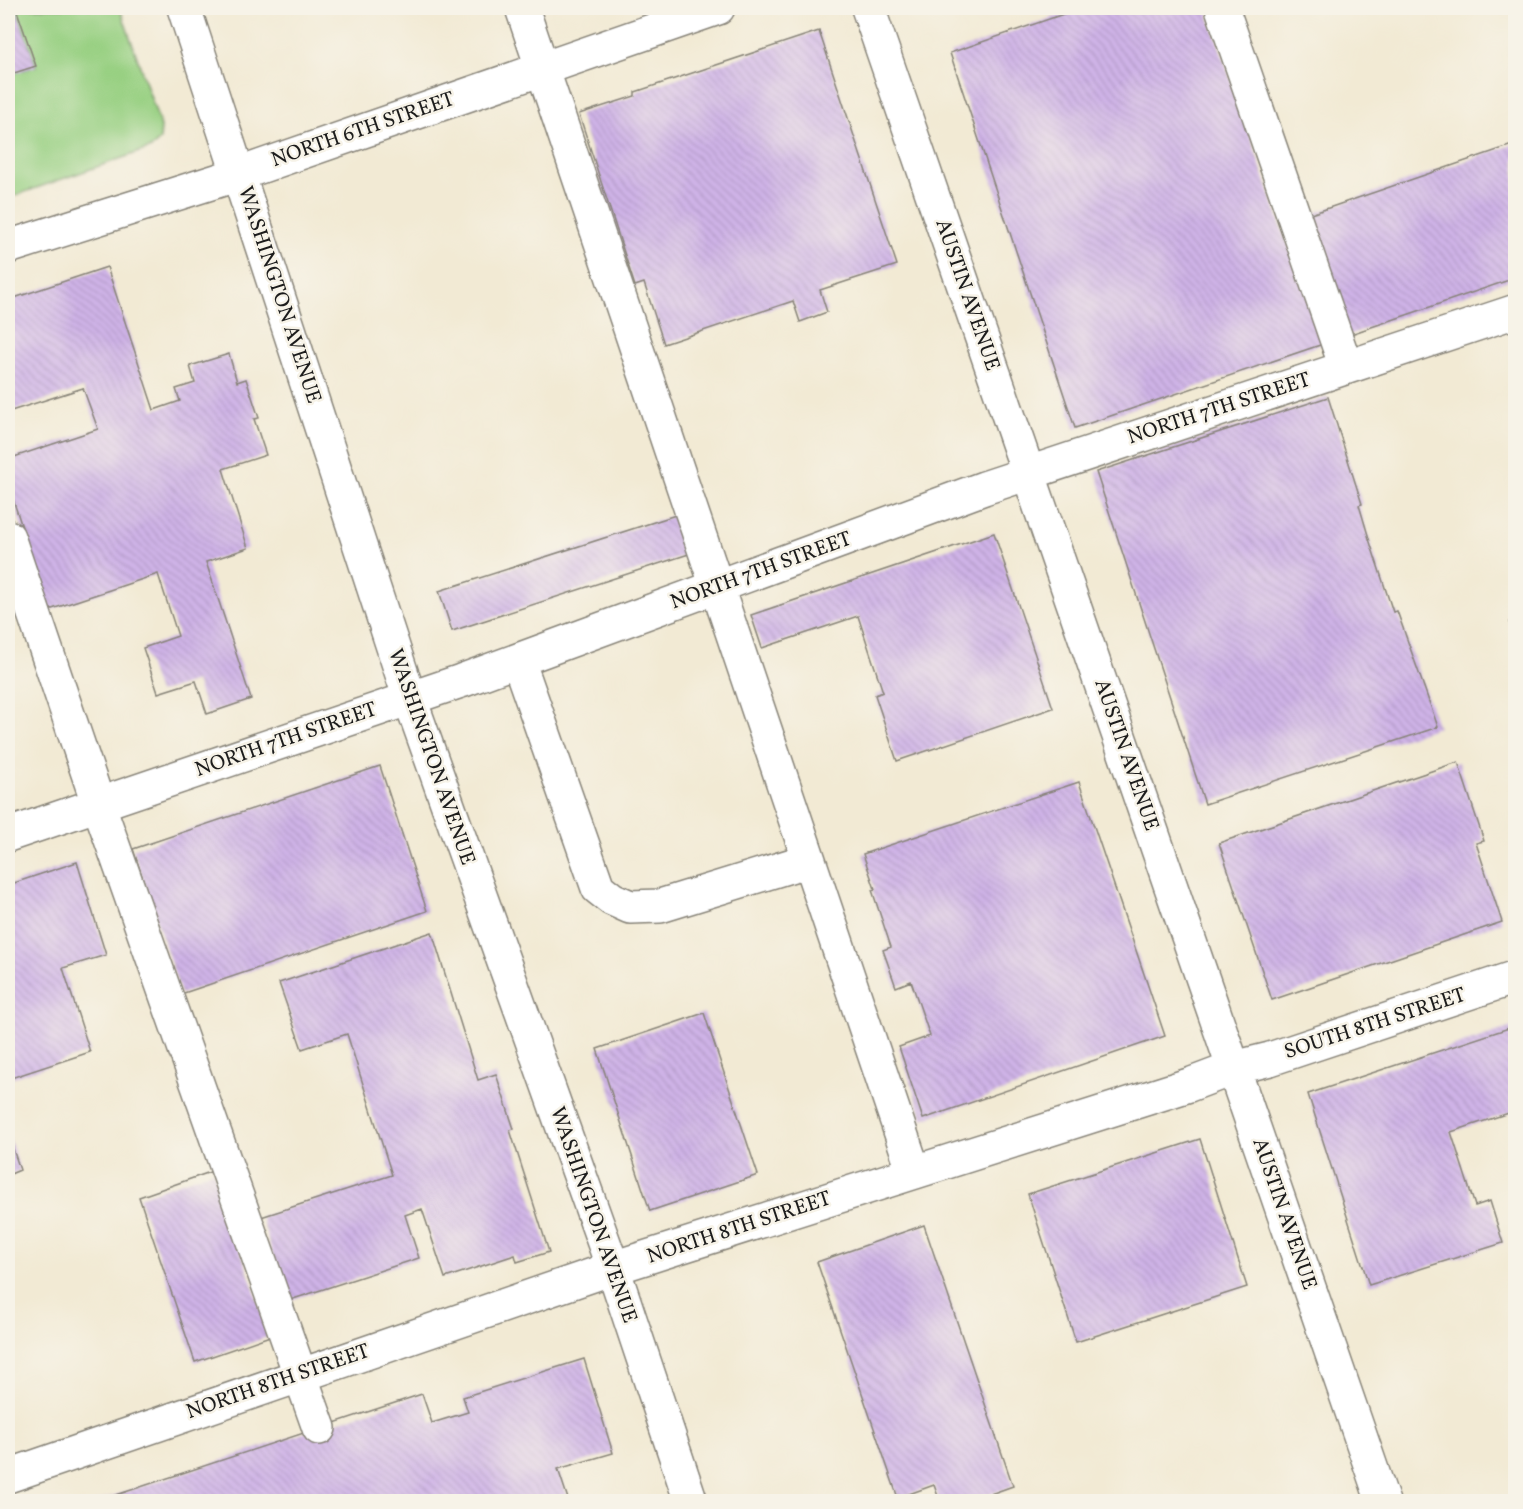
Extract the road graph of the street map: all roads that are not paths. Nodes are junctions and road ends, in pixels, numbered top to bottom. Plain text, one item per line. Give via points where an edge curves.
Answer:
1 (184, 8) edge
2 (522, 8) edge
3 (718, 8) edge
4 (868, 8) edge
5 (1222, 8) edge
6 (543, 67) junction
7 (239, 174) junction
8 (8, 247) edge
9 (1515, 310) edge
10 (1346, 367) junction
11 (1029, 473) junction
12 (8, 537) edge
13 (718, 587) junction
14 (518, 660) junction
15 (410, 699) junction
16 (98, 804) junction
17 (8, 835) edge
18 (809, 860) junction
19 (1515, 977) edge
20 (1234, 1068) junction
21 (914, 1172) junction
22 (613, 1268) junction
23 (299, 1375) junction
24 (319, 1428) dead end
25 (8, 1476) edge
26 (691, 1502) edge
27 (1383, 1502) edge

1 - 7 street, WASHINGTON AVENUE
2 - 6 street
3 - 6 street, NORTH 6TH STREET
4 - 11 street, AUSTIN AVENUE
5 - 10 street
6 - 7 street, NORTH 6TH STREET
6 - 13 street
7 - 8 street, NORTH 6TH STREET
7 - 15 street, WASHINGTON AVENUE
9 - 10 street, NORTH 7TH STREET
10 - 11 street, NORTH 7TH STREET
11 - 13 street, NORTH 7TH STREET
11 - 20 street, AUSTIN AVENUE
12 - 16 street
13 - 14 street, NORTH 7TH STREET
13 - 18 street
14 - 15 street, NORTH 7TH STREET
14 - 18 street via 598,888 612,899 630,907 660,906
15 - 16 street, NORTH 7TH STREET
15 - 22 street, WASHINGTON AVENUE
16 - 17 street, NORTH 7TH STREET
16 - 23 street
18 - 21 street
19 - 20 street, SOUTH 8TH STREET
20 - 21 street, NORTH 8TH STREET
20 - 27 street, AUSTIN AVENUE
21 - 22 street, NORTH 8TH STREET
22 - 23 street, NORTH 8TH STREET
22 - 26 street, WASHINGTON AVENUE
23 - 24 street
23 - 25 street, NORTH 8TH STREET

